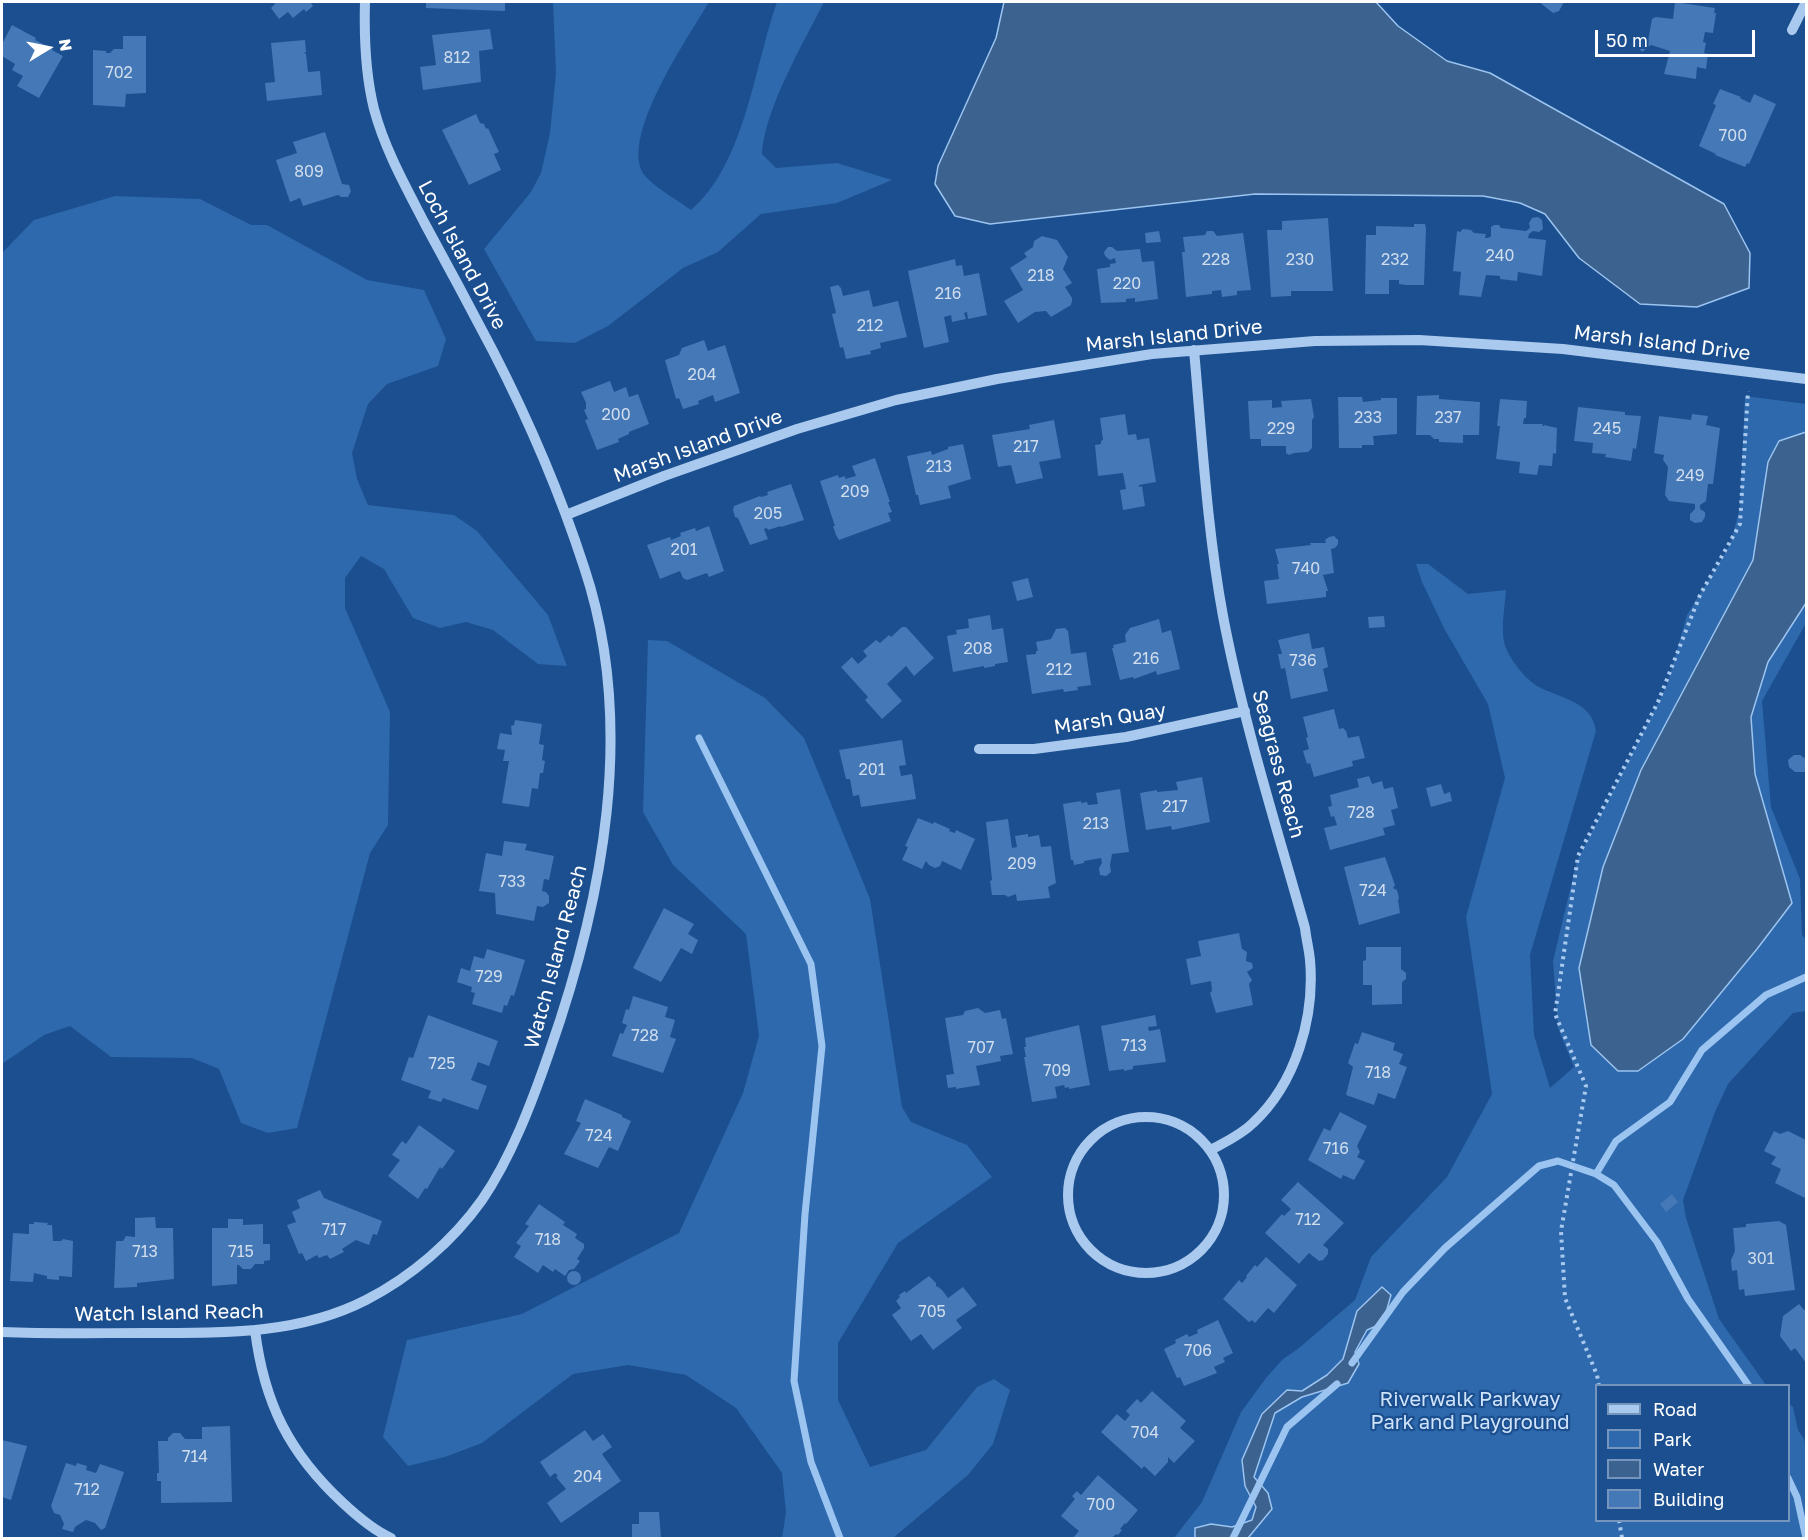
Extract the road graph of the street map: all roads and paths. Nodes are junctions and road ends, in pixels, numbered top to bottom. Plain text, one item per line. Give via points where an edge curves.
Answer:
1 (365, 2) edge
2 (1806, 2) edge
3 (1792, 30) dead end
4 (1194, 350) junction
5 (1806, 379) edge
6 (1748, 391) dead end
7 (566, 515) junction
8 (1245, 711) junction
9 (979, 749) dead end
10 (1211, 1150) junction
11 (255, 1330) junction
12 (2, 1332) edge
13 (1599, 1384) edge
14 (1619, 1522) edge
15 (391, 1539) edge
16 (1622, 1539) edge

1 - 7 street, Loch Island Drive via 368,75 383,137 516,396
2 - 3 street
4 - 5 street, Marsh Island Drive via 1315,341 1419,340 1563,349
4 - 7 street, Marsh Island Drive via 1076,365 896,400 797,429
4 - 8 street, Seagrass Reach via 1212,540 1223,615
6 - 13 path via 1740,524 1700,595 1658,702 1578,856 1555,1014 1586,1086 1561,1231 1564,1298
7 - 11 street, Watch Island Reach via 598,620 608,682 609,778 587,926 536,1090 520,1129 480,1202 436,1251 394,1284 364,1301 303,1323
8 - 9 street, Marsh Quay via 1126,737 1034,749
8 - 10 street, Seagrass Reach via 1305,928 1310,992 1296,1058 1272,1103 1237,1136
10 - 10 street via 1193,1132 1171,1120 1155,1117 1122,1119 1100,1131 1074,1164 1067,1196 1071,1221 1083,1243 1103,1261 1128,1272 1155,1273 1180,1266 1202,1250 1217,1228 1222,1210 1222,1175
11 - 12 street, Watch Island Reach
11 - 15 street via 268,1392 304,1462 358,1517
14 - 16 path

